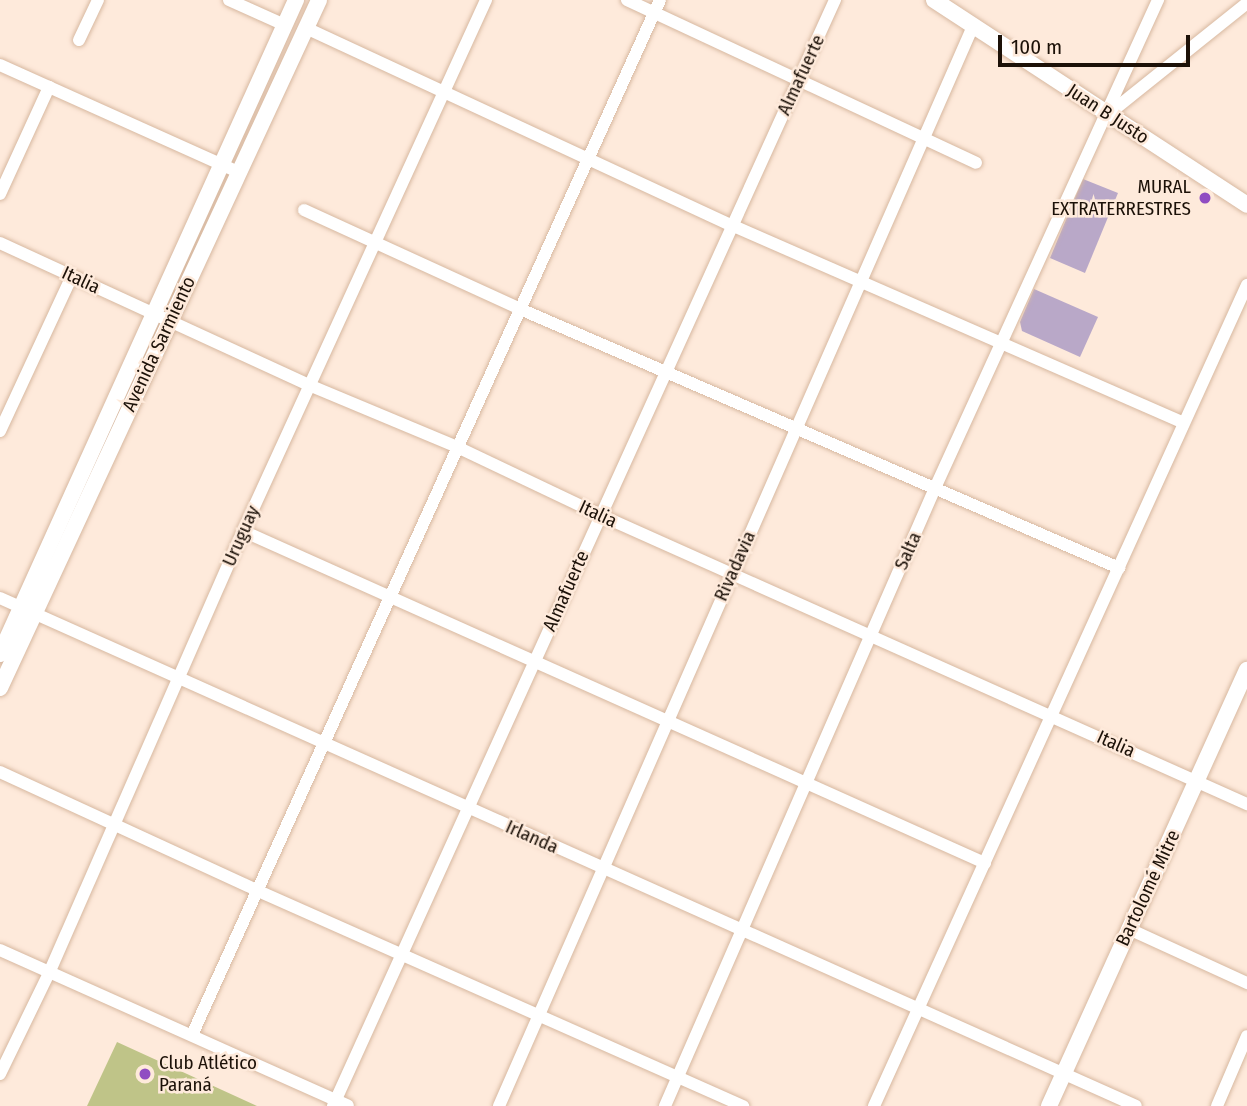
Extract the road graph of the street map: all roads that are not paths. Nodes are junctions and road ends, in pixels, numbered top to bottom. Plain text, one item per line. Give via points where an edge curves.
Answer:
1 (98, 0) edge
2 (229, 0) edge
3 (296, 0) edge
4 (319, 0) edge
5 (486, 0) edge
6 (626, 0) edge
7 (660, 0) edge
8 (835, 0) edge
9 (934, 0) edge
10 (1158, 0) edge
11 (1247, 3) edge
12 (654, 13) junction
13 (285, 25) junction
14 (973, 26) junction
15 (306, 28) junction
16 (79, 40) dead end
17 (0, 65) edge
18 (799, 80) junction
19 (49, 87) junction
20 (445, 90) junction
21 (1108, 114) junction
22 (923, 139) junction
23 (589, 157) junction
24 (220, 163) junction
25 (976, 163) dead end
26 (240, 173) junction
27 (0, 194) edge
28 (1247, 205) edge
29 (304, 209) dead end
30 (731, 225) junction
31 (373, 242) junction
32 (0, 243) edge
33 (72, 276) junction
34 (862, 281) junction
35 (1247, 285) edge
36 (520, 309) junction
37 (152, 314) junction
38 (169, 321) junction
39 (1002, 343) junction
40 (665, 371) junction
41 (309, 385) junction
42 (1184, 423) junction
43 (796, 428) junction
44 (0, 431) edge
45 (457, 447) junction
46 (935, 488) junction
47 (600, 515) junction
48 (243, 531) junction
49 (1119, 568) junction
50 (732, 574) junction
51 (389, 596) junction
52 (0, 598) edge
53 (28, 612) junction
54 (871, 635) junction
55 (0, 654) edge
56 (534, 661) junction
57 (1247, 670) edge
58 (180, 679) junction
59 (0, 688) edge
60 (1051, 715) junction
61 (667, 721) junction
62 (322, 744) junction
63 (0, 772) edge
64 (1198, 781) junction
65 (806, 783) junction
66 (1247, 804) edge
67 (467, 808) junction
68 (114, 825) junction
69 (985, 863) junction
70 (602, 869) junction
71 (256, 890) junction
72 (1129, 929) junction
73 (742, 931) junction
74 (0, 950) edge
75 (401, 954) junction
76 (49, 973) junction
77 (1247, 982) edge
78 (918, 1010) junction
79 (538, 1014) junction
80 (192, 1035) junction
81 (1247, 1036) edge
82 (0, 1074) edge
83 (1064, 1074) junction
84 (678, 1077) junction
85 (334, 1103) edge
86 (348, 1106) edge
87 (499, 1106) edge
88 (665, 1106) edge
89 (743, 1106) edge
90 (874, 1106) edge
91 (1049, 1106) edge
92 (1136, 1106) edge
93 (1217, 1106) edge

1 - 16 street
2 - 13 street
3 - 13 main road, Avenida Sarmiento
4 - 15 main road, Avenida Sarmiento
5 - 20 street, Uruguay
6 - 12 street
7 - 12 street
8 - 18 street, Almafuerte
9 - 14 main road, Juan B Justo
10 - 21 street, Salta
11 - 21 street
12 - 18 street
12 - 23 street
13 - 24 main road, Avenida Sarmiento
14 - 21 main road, Juan B Justo
14 - 22 street, Rivadavia
15 - 20 street
15 - 26 main road, Avenida Sarmiento
17 - 19 street
18 - 22 street
18 - 30 street, Almafuerte
19 - 24 street
19 - 27 street
20 - 23 street
20 - 31 street, Uruguay
21 - 28 main road, Juan B Justo
21 - 39 street, Salta
22 - 25 street
22 - 34 street, Rivadavia
23 - 30 street
23 - 36 street
24 - 26 street
24 - 37 main road, Avenida Sarmiento
26 - 38 main road, Avenida Sarmiento
29 - 31 street
30 - 34 street
30 - 40 street, Almafuerte
31 - 36 street
31 - 41 street, Uruguay
32 - 33 street, Italia
33 - 37 street, Italia
33 - 44 street
34 - 39 street
34 - 43 street, Rivadavia
35 - 42 street
36 - 40 street
36 - 45 street
37 - 38 street, Italia
37 - 53 main road, Avenida Sarmiento
38 - 41 street, Italia
38 - 53 main road, Avenida Sarmiento
39 - 42 street
39 - 46 street, Salta
40 - 43 street
40 - 47 street, Almafuerte
41 - 45 street, Italia
41 - 48 street, Uruguay
42 - 49 street
43 - 46 street
43 - 50 street, Rivadavia
45 - 47 street, Italia
45 - 51 street
46 - 49 street
46 - 54 street, Salta
47 - 50 street, Italia
47 - 56 street, Almafuerte
48 - 51 street
48 - 58 street, Uruguay
49 - 60 street
50 - 54 street, Italia
50 - 61 street, Rivadavia
51 - 56 street
51 - 62 street
52 - 53 street, Irlanda
53 - 55 main road, Avenida Sarmiento
53 - 58 street, Irlanda
53 - 59 main road, Avenida Sarmiento
54 - 60 street, Italia
54 - 65 street, Salta
56 - 61 street
56 - 67 street, Almafuerte
57 - 64 main road, Bartolomé Mitre
58 - 62 street, Irlanda
58 - 68 street, Uruguay
60 - 64 street, Italia
60 - 69 street
61 - 65 street
61 - 70 street, Rivadavia
62 - 67 street, Irlanda
62 - 71 street
63 - 68 street
64 - 66 street, Italia
64 - 72 main road, Bartolomé Mitre
65 - 69 street
65 - 73 street, Salta
67 - 70 street, Irlanda
67 - 75 street, Almafuerte
68 - 71 street
68 - 76 street, Uruguay
69 - 78 street
70 - 73 street, Irlanda
70 - 79 street, Rivadavia
71 - 75 street
71 - 80 street
72 - 77 street
72 - 83 main road, Bartolomé Mitre
73 - 78 street, Irlanda
73 - 84 street, Salta
74 - 76 street
75 - 79 street
75 - 85 street, Almafuerte
76 - 80 street
76 - 82 street, Uruguay
78 - 83 street, Irlanda
78 - 90 street
79 - 84 street
79 - 87 street, Rivadavia
80 - 85 street
81 - 93 street
83 - 91 main road, Bartolomé Mitre
83 - 92 street, Irlanda
84 - 88 street, Salta
84 - 89 street
85 - 86 street

